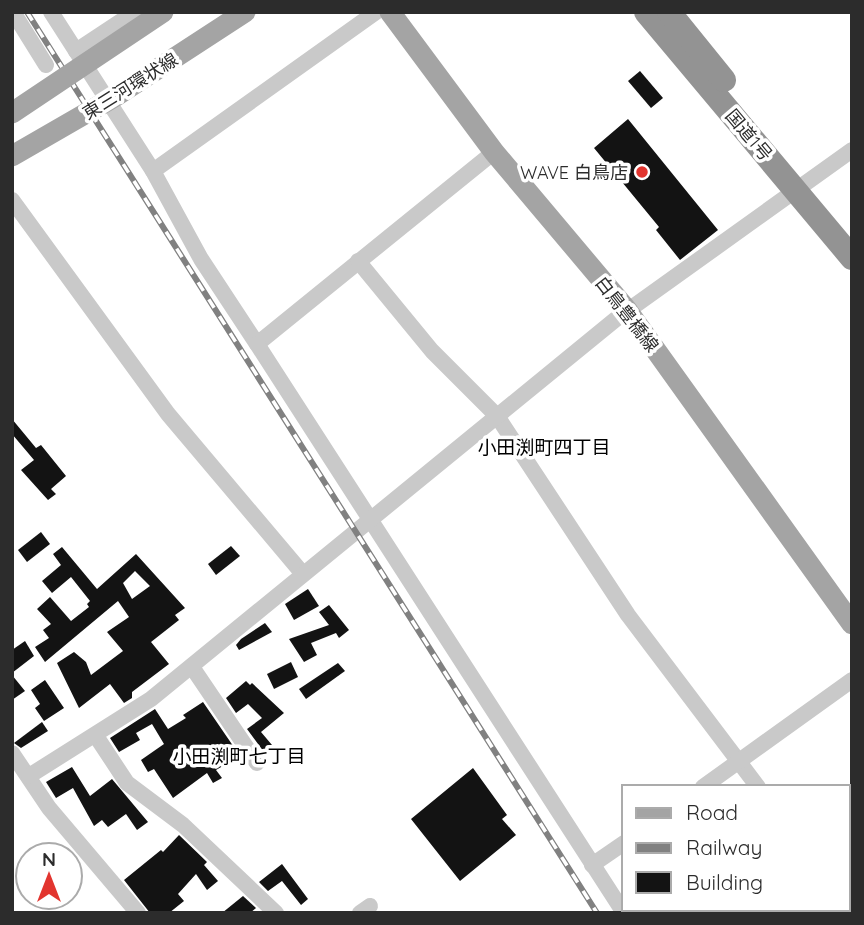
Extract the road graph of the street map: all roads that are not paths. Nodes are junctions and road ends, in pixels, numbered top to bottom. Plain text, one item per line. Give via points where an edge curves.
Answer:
1 (13, 12) edge
2 (51, 12) edge
3 (135, 12) edge
4 (163, 12) edge
5 (219, 12) edge
6 (245, 12) edge
7 (376, 12) edge
8 (390, 12) edge
9 (646, 12) edge
10 (669, 12) edge
11 (76, 51) junction
12 (46, 65) dead end
13 (12, 113) edge
14 (12, 144) edge
15 (852, 150) edge
16 (494, 152) junction
17 (12, 156) edge
18 (153, 171) junction
19 (802, 186) junction
20 (12, 200) edge
21 (852, 234) edge
22 (852, 258) edge
23 (358, 261) junction
24 (627, 310) junction
25 (257, 344) junction
26 (497, 416) junction
27 (372, 519) junction
28 (303, 574) junction
29 (852, 624) edge
30 (192, 667) junction
31 (852, 680) edge
32 (96, 736) junction
33 (12, 753) edge
34 (740, 761) junction
35 (257, 763) dead end
36 (29, 776) junction
37 (706, 785) edge
38 (757, 785) edge
39 (622, 844) edge
40 (593, 865) junction
41 (622, 910) edge
42 (138, 913) edge
43 (276, 913) edge

1 - 12 street
2 - 11 street
3 - 11 street
4 - 13 main road, bridge
5 - 14 main road, 東三河環状線
6 - 17 main road, 東三河環状線, bridge via 116,96
7 - 18 street
8 - 16 main road, 白鳥豊橋線
9 - 19 highway, 国道1号
10 - 19 highway, 国道1号
11 - 18 street
15 - 19 street
16 - 23 street
16 - 24 main road, 白鳥豊橋線
18 - 25 street via 201,258
19 - 21 highway, 国道1号
19 - 22 highway, 国道1号
19 - 24 street
20 - 28 street via 168,414
23 - 25 street
23 - 26 street via 432,351
24 - 26 street
24 - 29 main road, 白鳥豊橋線
25 - 27 street
26 - 27 street
26 - 34 street via 628,615
27 - 28 street
27 - 40 street
28 - 30 street
30 - 32 street
30 - 35 street
31 - 34 street
32 - 36 street
32 - 43 street via 127,783 183,825
33 - 36 street
34 - 37 street
34 - 38 street
36 - 42 street via 49,807
39 - 40 street
40 - 41 street

